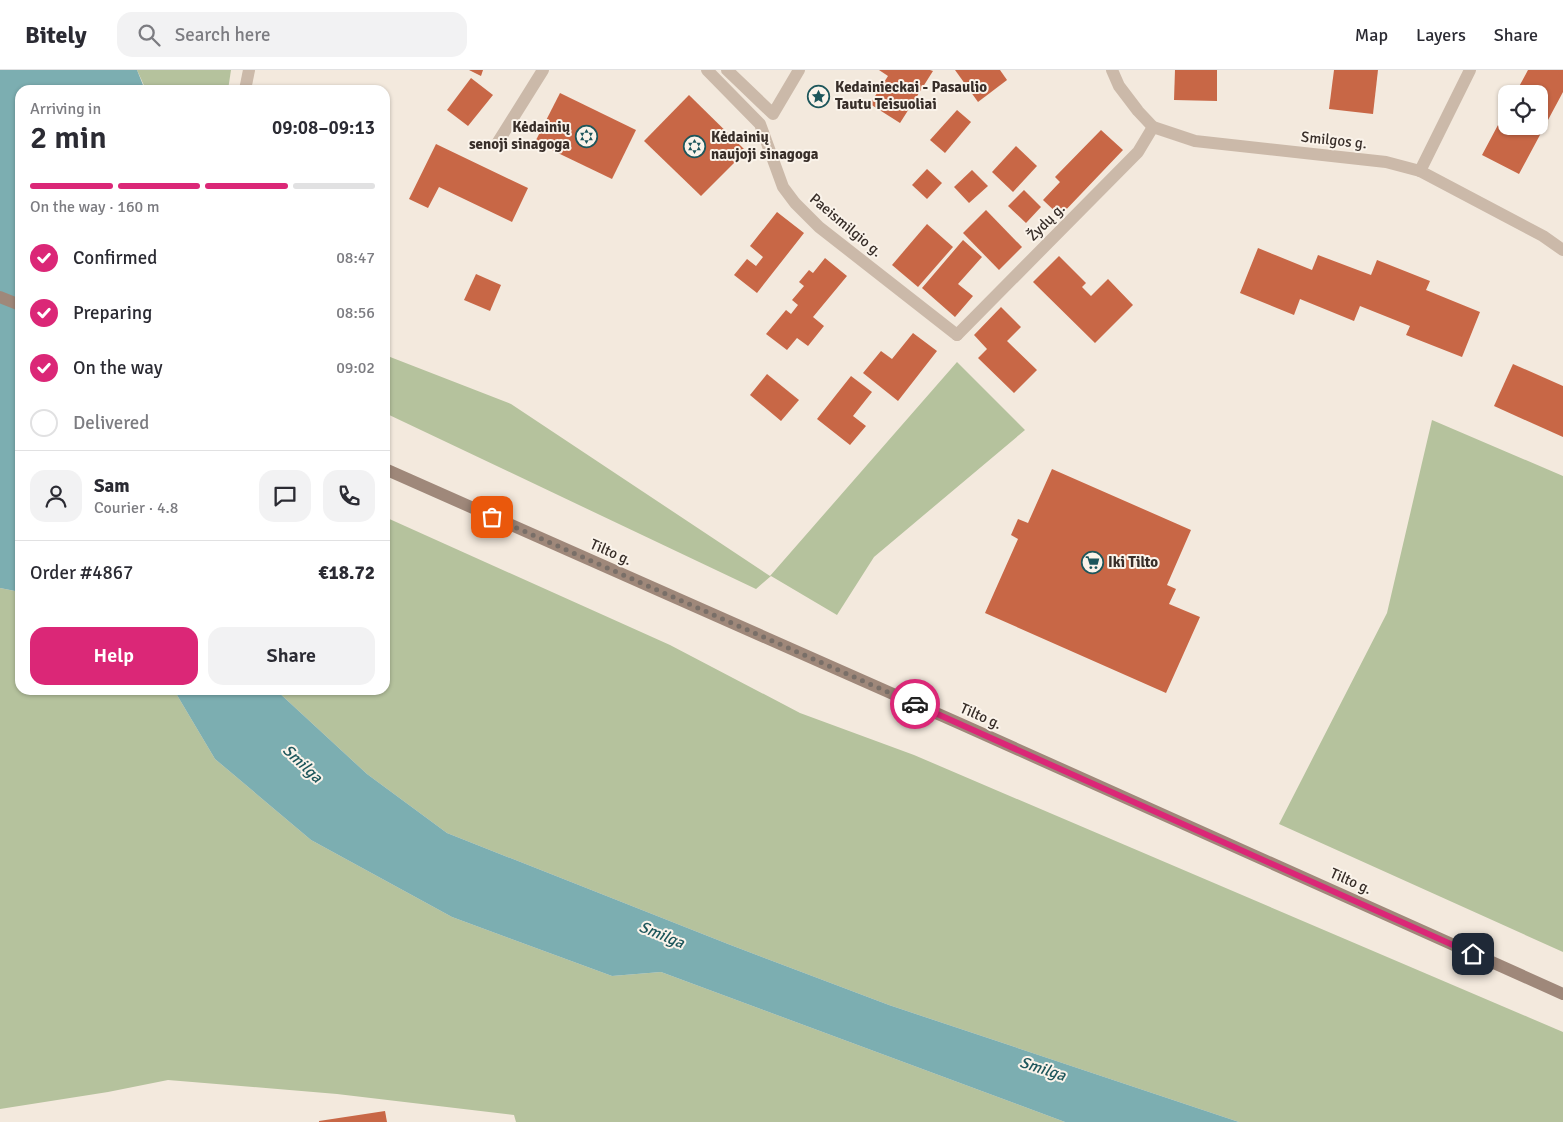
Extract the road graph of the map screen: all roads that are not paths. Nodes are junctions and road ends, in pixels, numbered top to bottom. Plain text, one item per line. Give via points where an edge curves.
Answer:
1 (249, 70) edge
2 (543, 70) edge
3 (708, 70) edge
4 (727, 70) edge
5 (799, 70) edge
6 (1112, 70) edge
7 (1470, 70) edge
8 (247, 85) edge
9 (1153, 127) junction
10 (498, 142) dead end
11 (1420, 171) junction
12 (1563, 250) edge
13 (0, 296) edge
14 (15, 303) edge
15 (957, 335) joint
16 (390, 471) edge
17 (1563, 994) edge

1 - 8 street
2 - 10 street
3 - 15 street, Paeismilgio g. via 760,124 783,187 795,203 819,227
4 - 5 street via 773,114
6 - 9 street, Smilgos g. via 1119,86
7 - 11 street
9 - 11 street, Smilgos g. via 1195,141 1386,162
9 - 15 street, Žydų g. via 1138,152
11 - 12 street, Smilgos g. via 1543,236
13 - 14 main road
16 - 17 main road, Tilto g.

